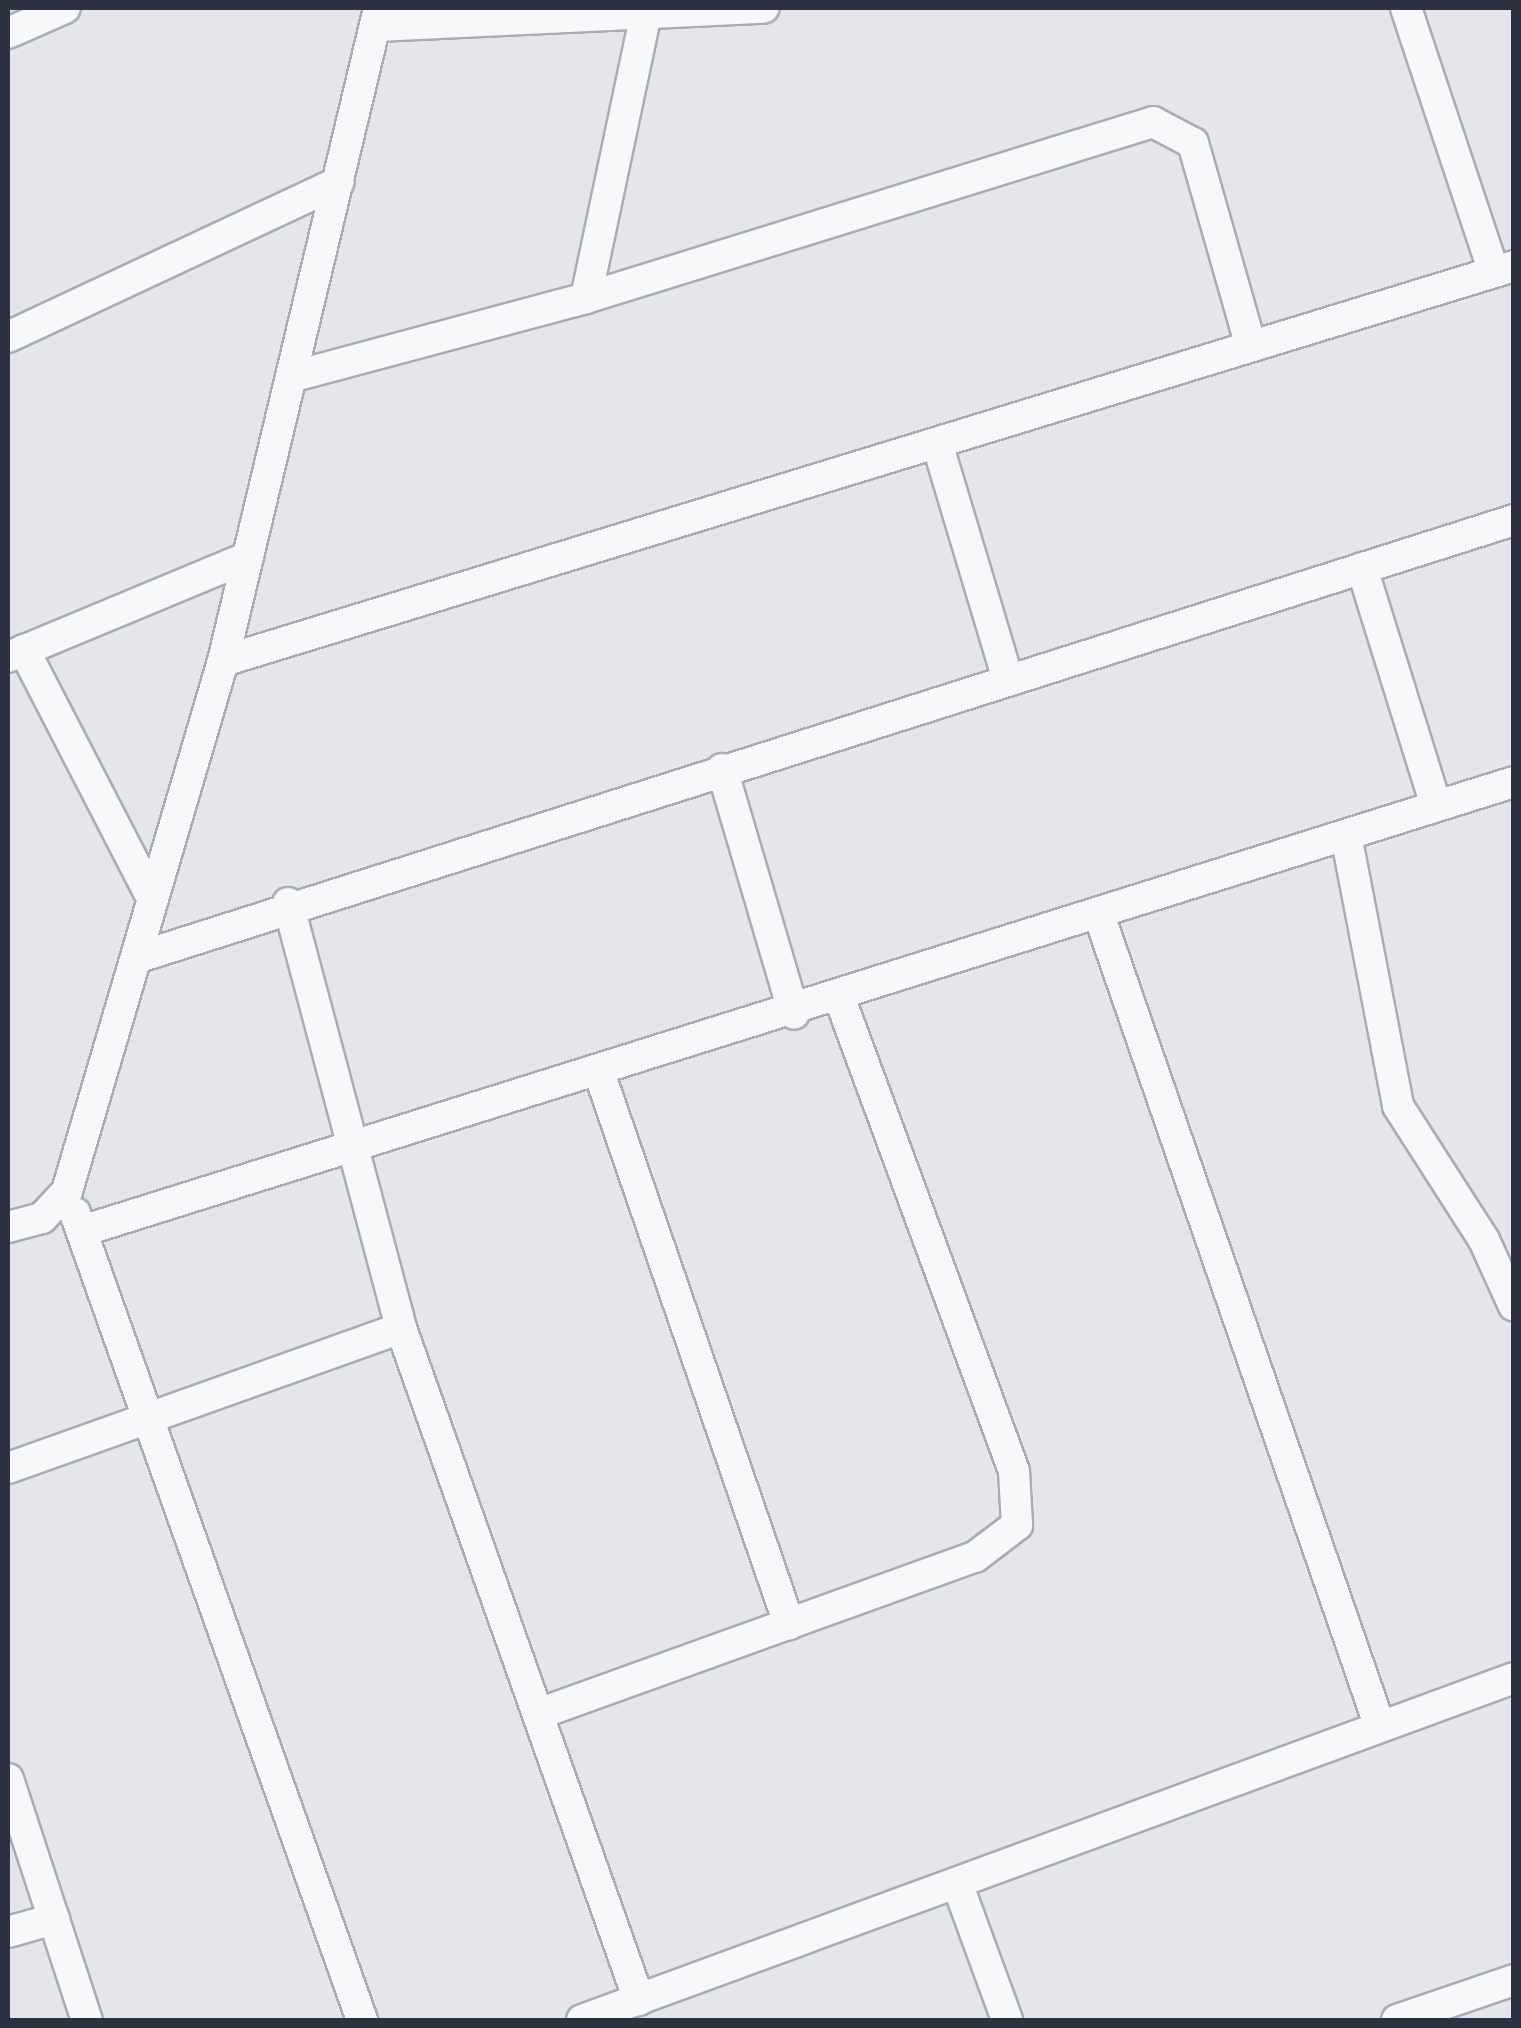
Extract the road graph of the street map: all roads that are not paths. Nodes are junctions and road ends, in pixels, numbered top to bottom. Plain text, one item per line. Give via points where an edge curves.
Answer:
1 (65, 8) edge
2 (764, 8) edge
3 (1406, 8) edge
4 (647, 10) edge
5 (377, 17) edge
6 (8, 33) edge
7 (338, 182) junction
8 (1504, 269) edge
9 (586, 298) junction
10 (8, 337) edge
11 (1251, 346) junction
12 (291, 377) junction
13 (937, 442) junction
14 (1514, 520) edge
15 (248, 557) junction
16 (1362, 568) junction
17 (16, 654) edge
18 (223, 660) junction
19 (1008, 679) junction
20 (722, 769) junction
21 (1514, 782) edge
22 (1436, 806) junction
23 (1346, 835) junction
24 (152, 898) junction
25 (288, 902) junction
26 (1100, 915) junction
27 (136, 958) junction
28 (840, 998) junction
29 (794, 1014) junction
30 (600, 1075) junction
31 (349, 1148) junction
32 (67, 1191) junction
33 (8, 1227) edge
34 (82, 1231) junction
35 (1514, 1306) edge
36 (401, 1328) junction
37 (150, 1417) junction
38 (8, 1468) edge
39 (789, 1624) junction
40 (1514, 1678) edge
41 (538, 1714) junction
42 (1380, 1727) junction
43 (8, 1779) edge
44 (957, 1883) junction
45 (54, 1919) junction
46 (8, 1932) edge
47 (1514, 1980) edge
48 (639, 2000) junction
49 (87, 2020) edge
50 (362, 2020) edge
51 (582, 2020) edge
52 (1006, 2020) edge
53 (1397, 2020) edge

1 - 6 street
2 - 4 street
3 - 8 street
4 - 5 street
4 - 9 street
5 - 7 street
7 - 10 street
7 - 12 street
8 - 11 street
9 - 11 street via 1154,122 1193,143
9 - 12 street
11 - 13 street
12 - 15 street
13 - 18 street
13 - 19 street
14 - 16 street
15 - 17 street
15 - 18 street
16 - 19 street
16 - 22 street
17 - 24 street
18 - 24 street
19 - 20 street
20 - 25 street
20 - 29 street
21 - 22 street
22 - 23 street
23 - 26 street
23 - 35 street via 1398,1106 1484,1240
24 - 27 street
25 - 27 street
25 - 31 street
26 - 28 street
26 - 42 street
27 - 32 street
28 - 29 street
28 - 39 street via 1023,1498 1000,1546
29 - 30 street
30 - 31 street
30 - 39 street
31 - 34 street
31 - 36 street
32 - 33 street via 42,1218
32 - 34 street
34 - 37 street
36 - 37 street
36 - 41 street
37 - 38 street
37 - 50 street
39 - 41 street
40 - 42 street
41 - 48 street
42 - 44 street
43 - 45 street
44 - 48 street
44 - 52 street
45 - 46 street
45 - 49 street
47 - 53 street
48 - 51 street

